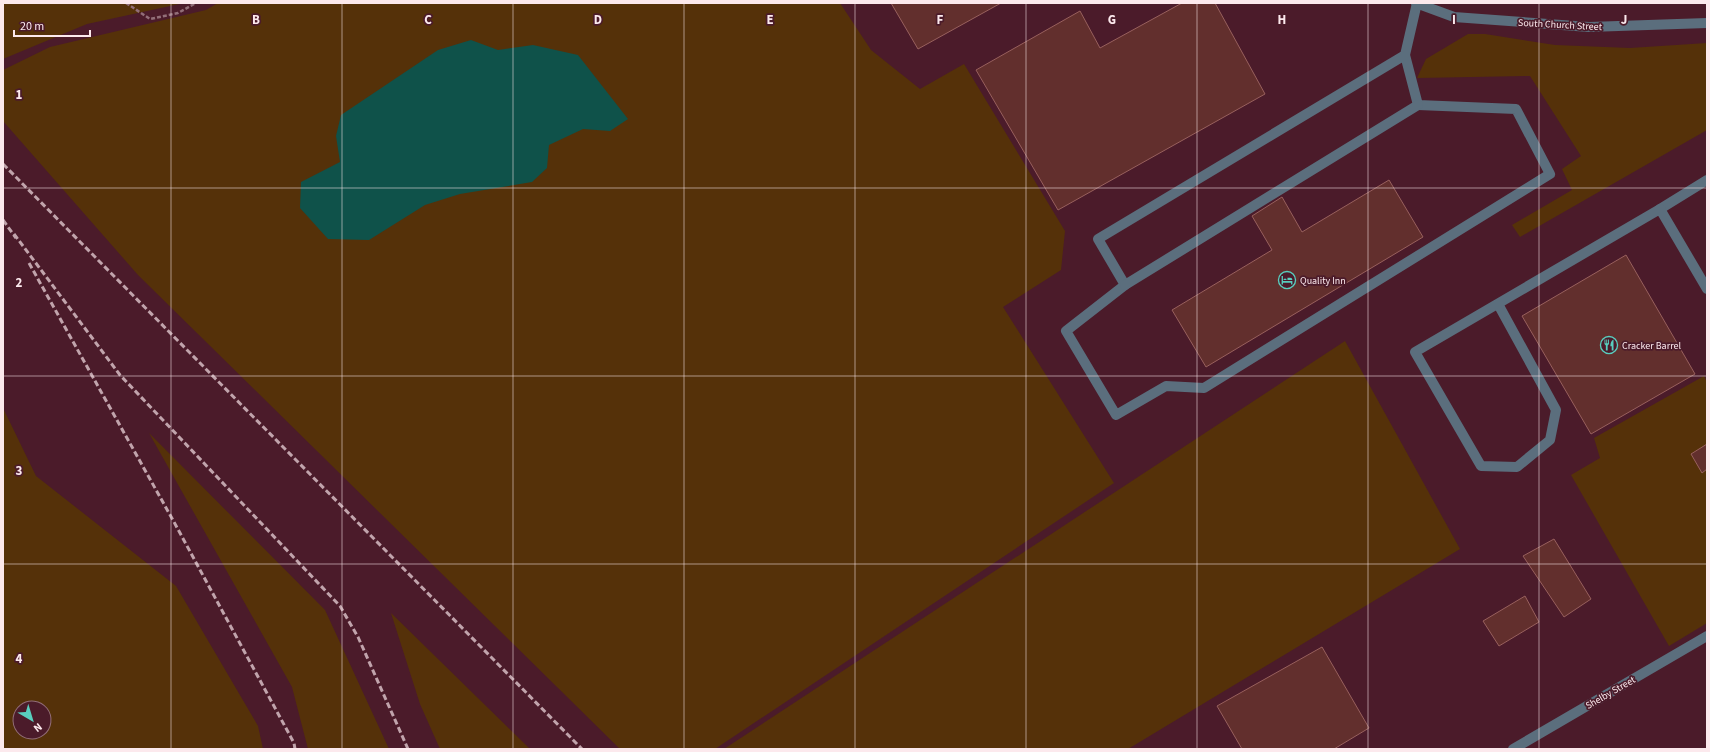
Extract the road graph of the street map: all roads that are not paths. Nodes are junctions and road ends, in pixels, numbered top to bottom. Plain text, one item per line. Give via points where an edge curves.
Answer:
1 (1416, 3) edge
2 (1707, 23) edge
3 (1405, 54) junction
4 (1418, 105) junction
5 (1707, 180) edge
6 (1660, 209) junction
7 (1125, 285) junction
8 (1707, 289) edge
9 (1498, 304) junction
10 (1707, 636) edge
11 (1513, 749) edge

1 - 2 street, South Church Street via 1454,17 1589,27
1 - 3 street
3 - 4 street
3 - 7 street via 1098,238
4 - 7 street
4 - 7 street via 1516,109 1550,174 1204,388 1166,386 1116,415 1066,331
5 - 6 street
6 - 8 street
6 - 9 street
9 - 9 street via 1415,352 1481,466 1517,467 1550,440 1556,410
10 - 11 street, Shelby Street

